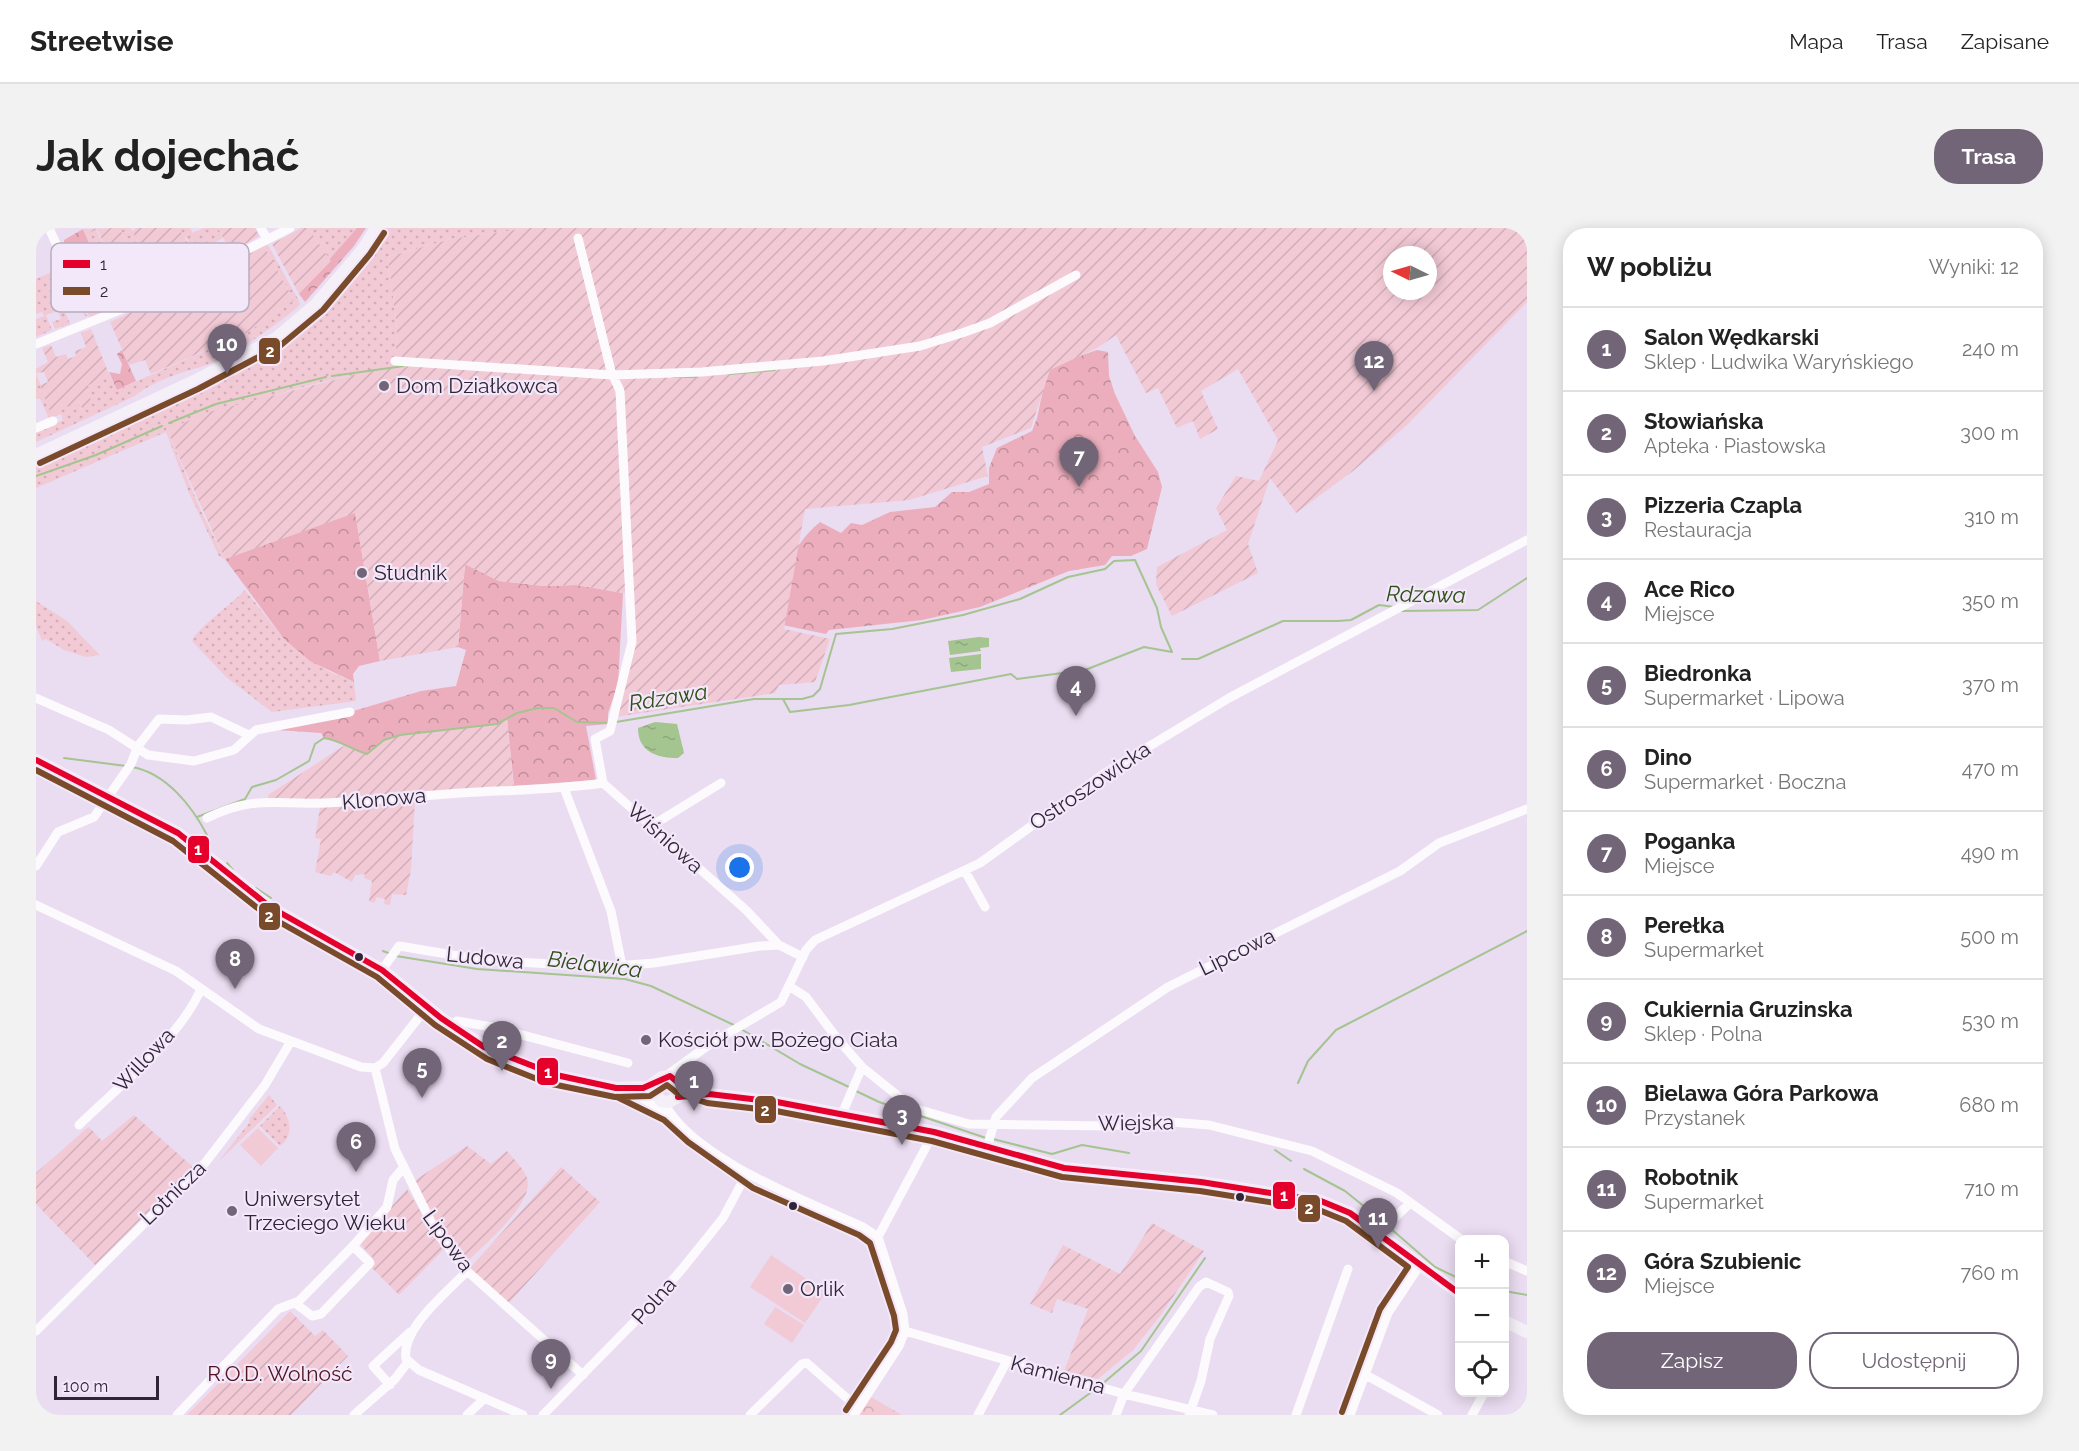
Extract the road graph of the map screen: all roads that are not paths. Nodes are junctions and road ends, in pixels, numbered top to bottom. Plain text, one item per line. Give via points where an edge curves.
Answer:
1 (41, 228) edge
2 (49, 228) edge
3 (261, 228) edge
4 (290, 228) edge
5 (376, 228) edge
6 (36, 230) edge
7 (578, 238) dead end
8 (267, 239) junction
9 (56, 243) edge
10 (249, 248) edge
11 (1077, 275) dead end
12 (115, 312) edge
13 (36, 344) edge
14 (395, 361) dead end
15 (612, 375) junction
16 (53, 421) dead end
17 (36, 428) edge
18 (36, 455) edge
19 (1527, 540) edge
20 (36, 698) edge
21 (350, 712) dead end
22 (249, 735) junction
23 (138, 751) junction
24 (36, 760) edge
25 (603, 783) junction
26 (720, 783) dead end
27 (564, 789) junction
28 (107, 796) junction
29 (1527, 809) edge
30 (207, 819) dead end
31 (653, 825) junction
32 (36, 866) edge
33 (965, 871) junction
34 (36, 905) edge
35 (985, 907) dead end
36 (779, 945) junction
37 (803, 957) junction
38 (389, 960) junction
39 (622, 966) junction
40 (789, 986) junction
41 (201, 989) junction
42 (427, 1007) junction
43 (452, 1026) junction
44 (291, 1041) junction
45 (685, 1063) junction
46 (628, 1064) dead end
47 (862, 1067) junction
48 (375, 1068) junction
49 (661, 1079) junction
50 (616, 1088) junction
51 (631, 1092) junction
52 (672, 1097) junction
53 (842, 1114) junction
54 (79, 1125) dead end
55 (993, 1125) junction
56 (934, 1132) junction
57 (988, 1140) junction
58 (404, 1167) junction
59 (747, 1173) junction
60 (1410, 1203) junction
61 (1384, 1228) junction
62 (1456, 1235) edge
63 (878, 1237) junction
64 (353, 1246) junction
65 (1509, 1263) edge
66 (1420, 1265) junction
67 (1348, 1269) dead end
68 (467, 1271) junction
69 (1527, 1271) edge
70 (1455, 1290) edge
71 (296, 1303) junction
72 (1509, 1323) edge
73 (36, 1331) edge
74 (905, 1331) junction
75 (411, 1332) junction
76 (1527, 1332) edge
77 (1007, 1361) junction
78 (408, 1362) junction
79 (583, 1375) junction
80 (1366, 1375) junction
81 (390, 1385) junction
82 (1124, 1394) junction
83 (1482, 1397) edge
84 (485, 1398) junction
85 (856, 1412) edge
86 (1191, 1412) edge
87 (177, 1415) edge
88 (354, 1415) edge
89 (466, 1415) edge
90 (523, 1415) edge
91 (543, 1415) edge
92 (750, 1415) edge
93 (978, 1415) edge
94 (1116, 1415) edge
95 (1213, 1415) edge
96 (1296, 1415) edge
97 (1350, 1415) edge
98 (1438, 1415) edge
99 (1472, 1415) edge

1 - 6 street
2 - 9 street
3 - 8 street
4 - 8 street
5 - 18 main road via 316,304 276,338
7 - 15 street
8 - 10 street
11 - 15 street via 990,323 920,346 768,366
12 - 13 street
14 - 15 street
15 - 25 street via 620,391 632,642 611,724 607,733 594,742
16 - 17 street
19 - 33 street, Ostroszowicka via 1229,698 1115,766
20 - 23 street via 109,730
21 - 22 street via 256,730
22 - 23 street via 234,750 194,761
22 - 23 street via 211,717 164,718 150,728
23 - 28 street
24 - 28 main road
25 - 27 street, Klonowa
25 - 31 street, Wiśniowa
26 - 31 street
27 - 30 street, Klonowa via 322,803 249,803
27 - 39 street via 611,911
28 - 32 street via 94,817 58,832
28 - 38 main road via 186,838 270,907
29 - 55 street, Lipcowa via 1439,843 1400,871 1183,978 1032,1078
31 - 36 street, Wiśniowa
33 - 35 street
33 - 37 street, Ostroszowicka via 829,933 810,945
34 - 41 street via 140,953
36 - 37 street, Wiśniowa
36 - 39 street, Ludowa
37 - 40 street, Ostroszowicka
38 - 39 street, Ludowa via 399,946 483,960
38 - 42 main road
40 - 45 street, Ostroszowicka via 776,1006
40 - 47 street, Wiejska via 806,997
41 - 44 street via 259,1029
41 - 54 street, Willowa via 155,1051
42 - 43 main road
42 - 48 street via 383,1064
43 - 46 street via 457,1022 492,1027
43 - 50 main road via 484,1047 526,1066
44 - 48 street via 361,1067
44 - 73 street, Lotnicza via 265,1085 205,1163
45 - 49 street, Ostroszowicka
45 - 52 street
47 - 53 street
47 - 55 street, Wiejska via 913,1108 969,1124
48 - 58 street, Lipowa via 390,1135
49 - 50 main road via 644,1088
49 - 52 main road
49 - 52 main road via 674,1077
50 - 51 main road
51 - 52 main road
51 - 52 street
52 - 53 main road via 709,1094
52 - 59 street via 682,1125
53 - 56 main road
55 - 57 street, Lipcowa
55 - 60 street, Wiejska via 1109,1126 1157,1121 1209,1125 1312,1151
56 - 57 main road
56 - 63 street
57 - 61 main road via 1069,1170 1193,1181 1319,1200
58 - 64 street via 393,1180 387,1207
58 - 68 street, Lipowa via 436,1232
59 - 63 street
59 - 79 street, Polna via 723,1218 695,1253
60 - 61 street
60 - 62 street, Wiejska
61 - 66 main road
63 - 74 street
64 - 71 street
64 - 71 street via 370,1263 321,1314 312,1316
65 - 69 street
66 - 70 main road
66 - 80 street via 1391,1306
67 - 96 street
68 - 75 street
68 - 79 street, Lipowa
71 - 87 street via 278,1309
72 - 76 main road
74 - 77 street, Kamienna
74 - 85 street
75 - 78 street via 406,1347
75 - 81 street via 373,1366
77 - 82 street, Kamienna
77 - 93 street
78 - 81 street
78 - 84 street
79 - 91 street, Polna
80 - 97 street
80 - 98 street
81 - 88 street
82 - 86 street, Kamienna
82 - 86 street via 1202,1282 1218,1286 1229,1296 1205,1352
82 - 94 street
83 - 99 street
84 - 89 street
84 - 90 street
85 - 92 street via 807,1363
86 - 95 street, Kamienna

